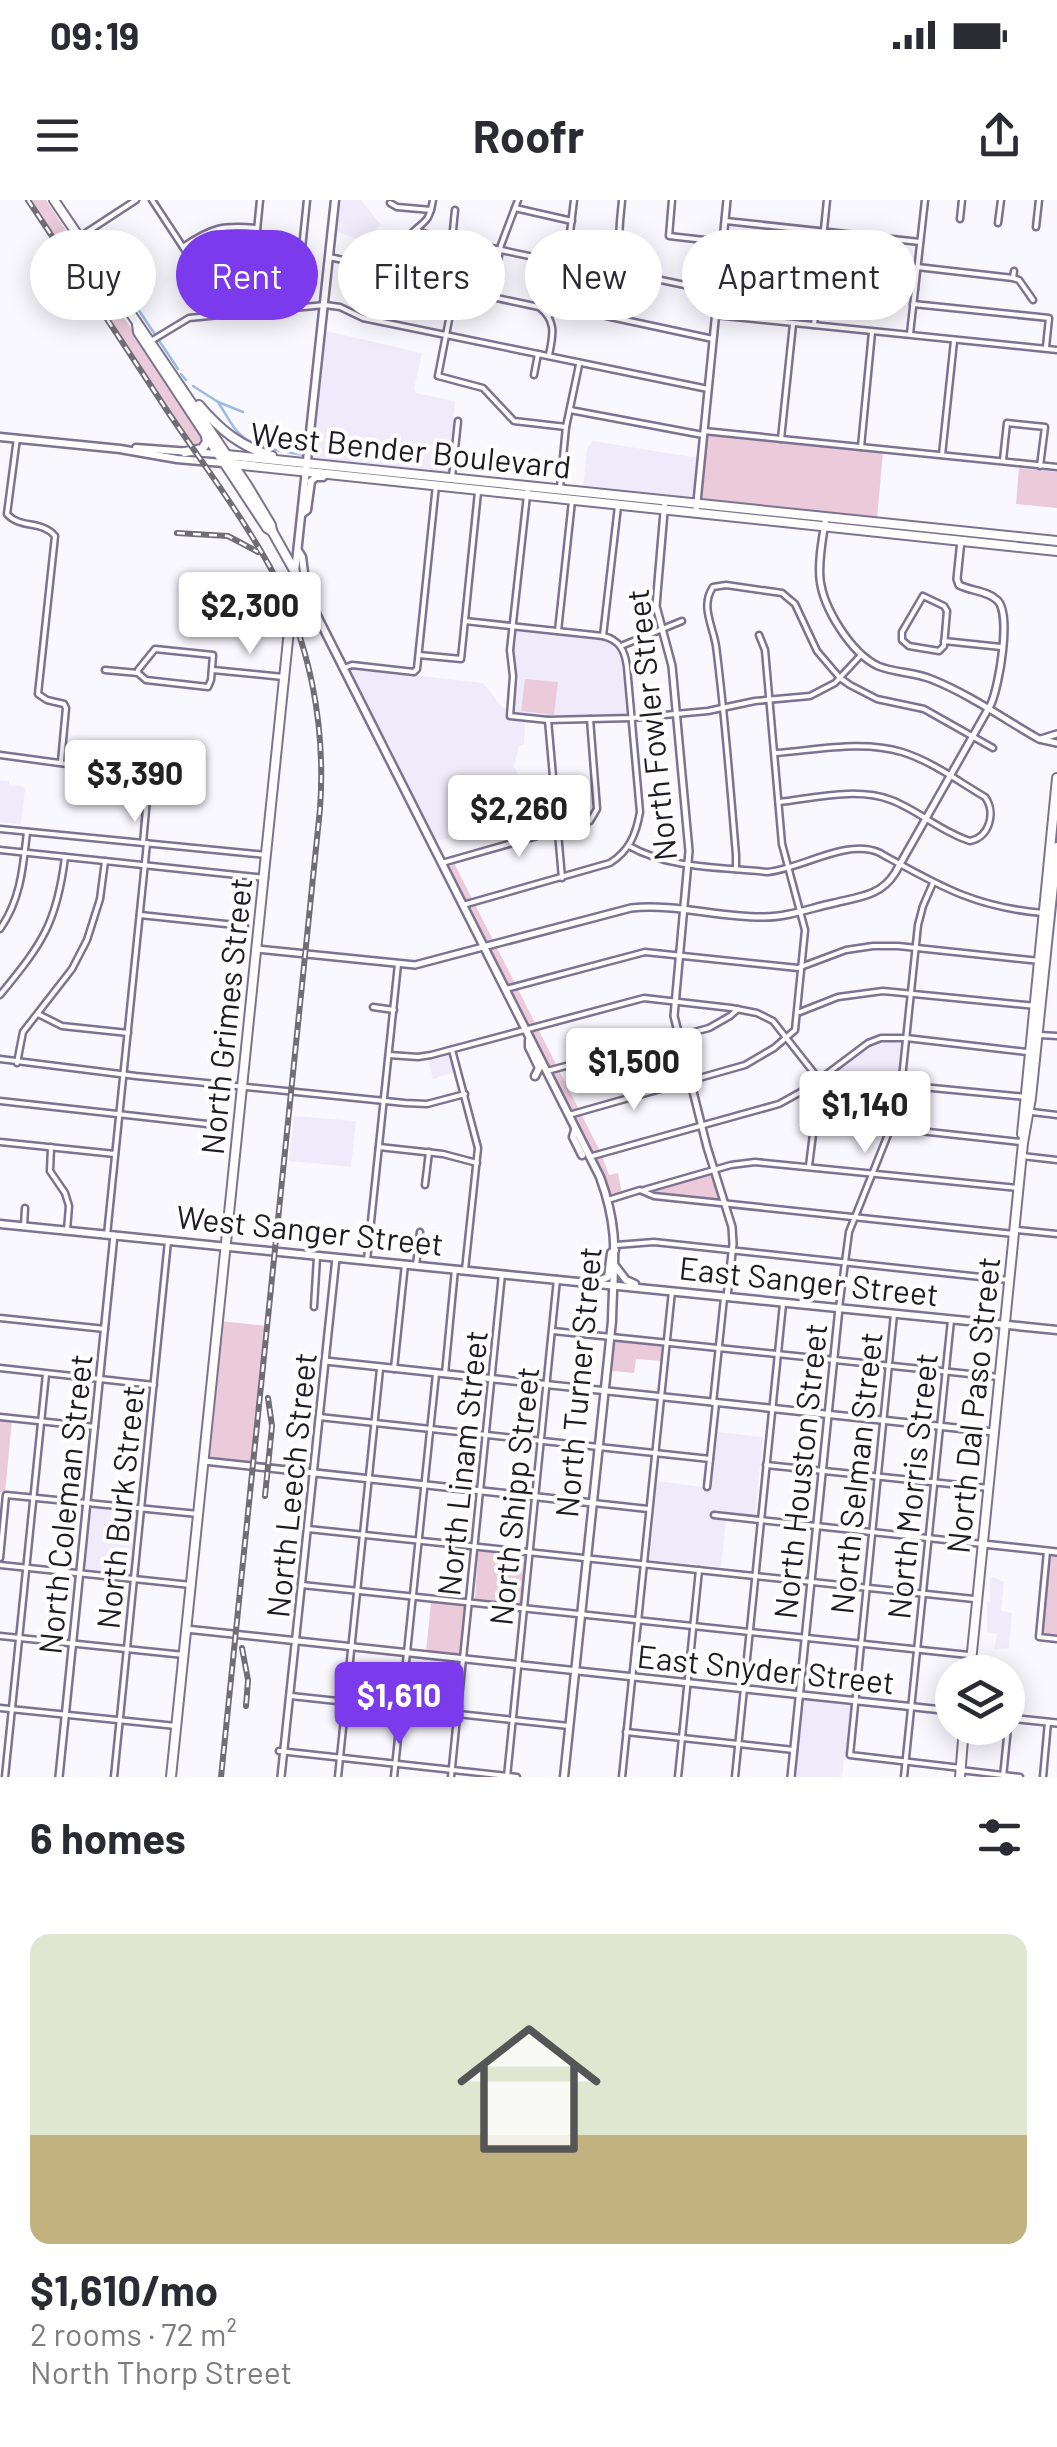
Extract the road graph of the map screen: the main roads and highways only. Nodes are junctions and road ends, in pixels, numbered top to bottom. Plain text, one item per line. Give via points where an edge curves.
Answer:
1 (54, 200) edge
2 (335, 200) edge
3 (137, 324) junction
4 (182, 387) junction
5 (0, 436) edge
6 (206, 436) junction
7 (120, 449) junction
8 (185, 452) junction
9 (226, 459) junction
10 (291, 461) junction
11 (254, 466) junction
12 (307, 467) junction
13 (375, 474) junction
14 (343, 475) junction
15 (246, 484) junction
16 (302, 514) junction
17 (272, 531) junction
18 (1057, 541) edge
19 (1025, 543) junction
20 (298, 549) junction
21 (284, 551) junction
22 (1055, 552) edge
23 (296, 572) junction
24 (308, 598) junction
25 (293, 601) junction
26 (1057, 778) edge
27 (1057, 847) edge
28 (1053, 866) edge
29 (1046, 913) junction
30 (1052, 939) edge
31 (1042, 961) junction
32 (530, 1038) junction
33 (536, 1076) dead end
34 (0, 1224) edge
35 (226, 1246) junction
36 (616, 1247) junction
37 (616, 1266) junction
38 (585, 1282) junction
39 (615, 1285) junction
40 (669, 1290) junction
41 (1005, 1325) junction
42 (1057, 1330) edge
43 (972, 1655) edge
44 (962, 1745) edge
45 (960, 1772) edge
46 (170, 1777) edge
47 (564, 1777) edge

1 - 3 main road
2 - 12 main road, North Grimes Street
3 - 4 main road
3 - 6 main road
4 - 9 main road
4 - 10 main road via 234,440
5 - 7 main road, West Bender Boulevard
6 - 8 main road via 202,449
6 - 9 main road
7 - 8 main road, West Bender Boulevard
7 - 9 main road, West Bender Boulevard
8 - 9 main road, West Bender Boulevard
9 - 10 main road, West Bender Boulevard
9 - 11 main road, West Bender Boulevard
9 - 15 main road, North Turner Street
9 - 17 main road, North Turner Street
10 - 12 main road, West Bender Boulevard
11 - 12 main road, West Bender Boulevard
11 - 15 main road via 244,474
12 - 13 main road, West Bender Boulevard
12 - 14 main road, West Bender Boulevard
12 - 16 main road, North Grimes Street
13 - 14 main road, West Bender Boulevard
13 - 19 main road, West Bender Boulevard
14 - 16 main road via 314,478
15 - 17 main road, North Turner Street
16 - 20 main road, North Grimes Street
17 - 21 main road, North Turner Street
18 - 19 main road
19 - 22 main road
20 - 21 main road
20 - 23 main road, North Grimes Street
20 - 24 main road
21 - 23 main road, North Turner Street
23 - 24 main road, North Turner Street
23 - 25 main road, North Grimes Street
24 - 25 main road
24 - 32 main road, North Turner Street
25 - 35 main road, North Grimes Street
26 - 28 main road, North Dal Paso Street
27 - 28 main road, North Dal Paso Street
28 - 29 main road, North Dal Paso Street
29 - 30 main road, North Dal Paso Street
29 - 31 main road, North Dal Paso Street
30 - 31 main road, North Dal Paso Street
31 - 41 main road, North Dal Paso Street
32 - 33 main road
32 - 36 main road, North Turner Street via 608,1200
34 - 35 main road, West Sanger Street
35 - 38 main road, West Sanger Street
35 - 46 main road, North Grimes Street
36 - 37 main road, North Turner Street
36 - 38 main road via 608,1277
37 - 39 main road, North Turner Street
37 - 40 main road via 631,1283
38 - 39 main road, West Sanger Street
39 - 40 main road, East Sanger Street
39 - 47 main road, North Turner Street
40 - 41 main road, East Sanger Street
41 - 42 main road, East Sanger Street
41 - 43 main road, North Dal Paso Street
44 - 45 main road

